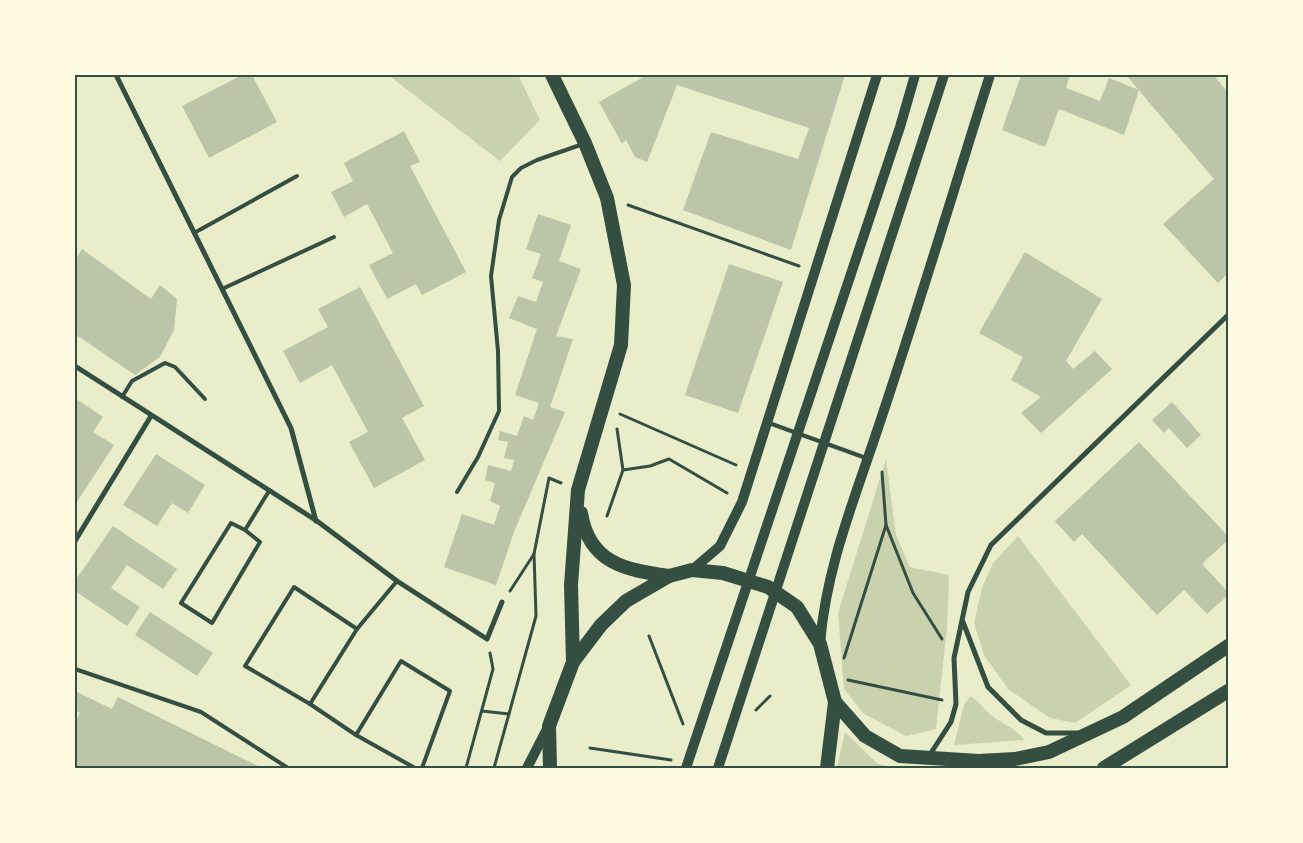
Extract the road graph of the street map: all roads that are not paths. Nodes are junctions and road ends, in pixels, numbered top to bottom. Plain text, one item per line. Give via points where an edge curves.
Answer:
1 (116, 75) edge
2 (552, 75) edge
3 (877, 75) edge
4 (915, 75) edge
5 (944, 75) edge
6 (990, 75) edge
7 (585, 144) junction
8 (296, 176) dead end
9 (194, 233) junction
10 (334, 236) dead end
11 (222, 289) junction
12 (1228, 314) edge
13 (75, 366) edge
14 (122, 397) junction
15 (205, 399) dead end
16 (151, 416) junction
17 (767, 422) junction
18 (867, 458) junction
19 (578, 490) junction
20 (269, 491) junction
21 (456, 492) dead end
22 (317, 521) junction
23 (245, 530) junction
24 (75, 541) edge
25 (692, 570) junction
26 (669, 576) junction
27 (397, 581) junction
28 (502, 602) road end
29 (963, 622) junction
30 (357, 629) junction
31 (820, 644) junction
32 (1228, 646) edge
33 (573, 662) junction
34 (75, 669) edge
35 (1228, 691) edge
36 (835, 702) junction
37 (310, 704) junction
38 (549, 726) junction
39 (1091, 733) junction
40 (356, 735) junction
41 (927, 759) junction
42 (682, 765) edge
43 (288, 768) edge
44 (415, 768) edge
45 (422, 768) edge
46 (527, 768) edge
47 (550, 768) edge
48 (718, 768) edge
49 (827, 768) edge
50 (1104, 768) edge

1 - 9 street
2 - 7 highway
3 - 17 main road
4 - 42 main road
5 - 48 main road
6 - 18 main road
7 - 19 highway via 607,198 624,286 621,345
7 - 21 lane via 537,160 512,177 499,220 491,276 498,351 499,411 478,457
8 - 9 lane
9 - 11 street
10 - 11 lane
11 - 22 street via 291,428
12 - 29 street via 990,545 968,592
13 - 14 street
14 - 15 lane via 132,380 165,363 175,367
14 - 16 street
16 - 20 street
16 - 24 street
17 - 18 lane
17 - 25 main road via 742,502 720,546
18 - 31 main road via 832,568
19 - 26 highway via 586,535 592,546 613,562 641,572
19 - 33 highway via 571,586
20 - 22 street
20 - 23 lane
22 - 27 street
23 - 23 lane via 260,542 212,623 181,603 232,523
25 - 26 highway
25 - 31 highway via 724,573 768,587 797,608
26 - 33 highway via 626,601 601,625
27 - 28 street via 487,639
27 - 30 lane
29 - 39 street via 988,687 1021,720 1046,733
29 - 41 street via 954,658 956,704 951,722
30 - 37 lane
30 - 37 lane via 294,587 245,666
31 - 36 highway
32 - 39 highway via 1139,707
33 - 38 highway
34 - 43 lane via 201,712
35 - 50 highway
36 - 41 highway via 865,736 900,756
36 - 49 highway
37 - 40 lane
38 - 46 main road
38 - 47 highway
39 - 41 highway via 1049,752 1015,759
40 - 44 lane
40 - 45 lane via 401,661 450,691

